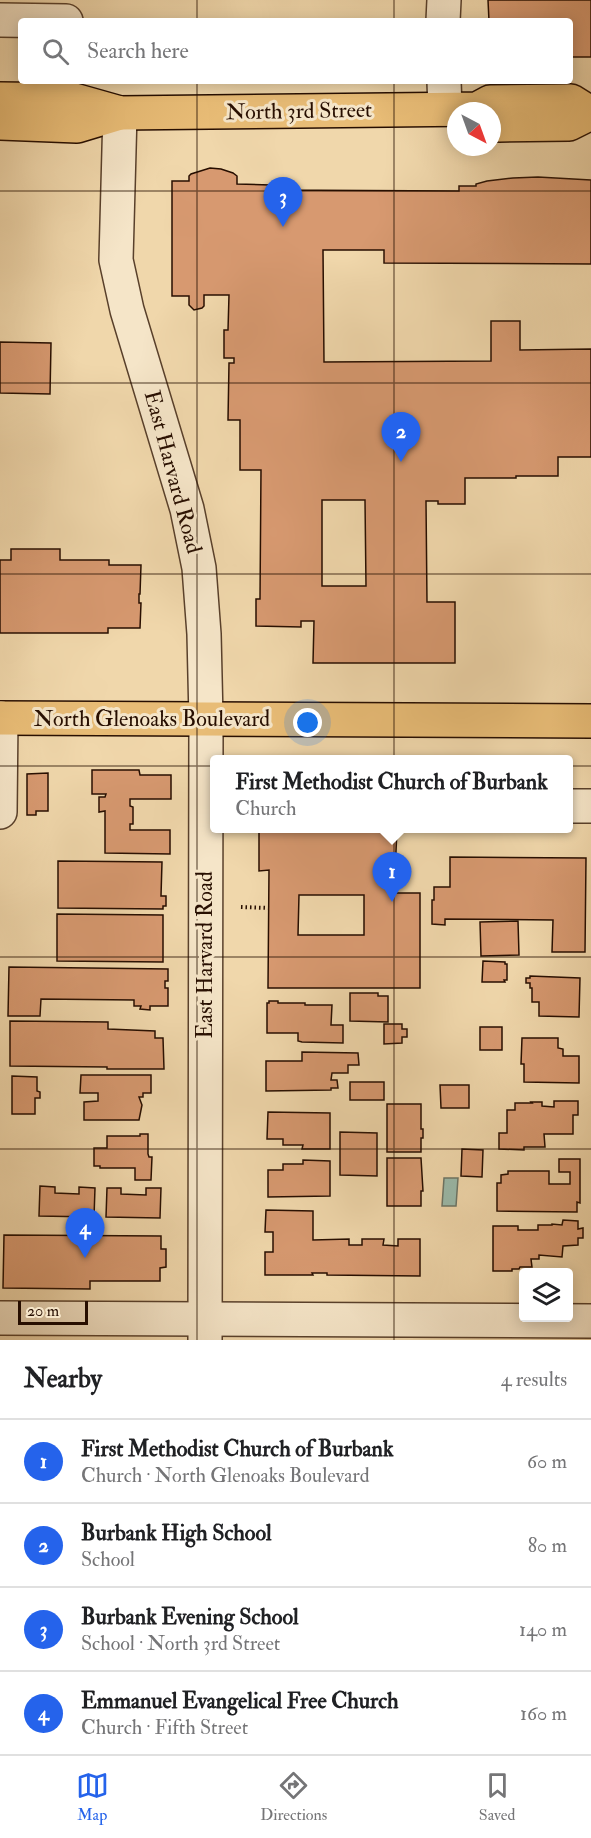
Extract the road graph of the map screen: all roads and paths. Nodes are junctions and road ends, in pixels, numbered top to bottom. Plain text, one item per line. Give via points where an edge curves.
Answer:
1 (444, 0) edge
2 (443, 18) edge
3 (0, 20) edge
4 (18, 20) edge
5 (444, 95) edge
6 (0, 99) edge
7 (458, 102) edge
8 (490, 102) edge
9 (120, 112) junction
10 (590, 113) edge
11 (0, 123) edge
12 (1, 718) edge
13 (206, 719) junction
14 (591, 721) edge
15 (210, 802) edge
16 (573, 806) edge
17 (591, 806) edge
18 (0, 812) edge
19 (241, 907) dead end
20 (269, 908) dead end
21 (0, 1318) edge
22 (591, 1321) edge
23 (205, 1330) edge

1 - 2 street
3 - 4 street
5 - 7 main road, North 3rd Street
5 - 9 main road, North 3rd Street
6 - 9 main road, North 3rd Street via 74,100
8 - 10 main road, North 3rd Street via 571,101
9 - 11 main road, North 3rd Street via 77,126
9 - 13 street, East Harvard Road via 116,260 127,310 187,509 199,568
12 - 13 main road, North Glenoaks Boulevard
12 - 18 street
13 - 14 main road, North Glenoaks Boulevard
13 - 15 street, East Harvard Road
15 - 23 street, East Harvard Road
16 - 17 street
19 - 20 path
21 - 23 street
22 - 23 street

